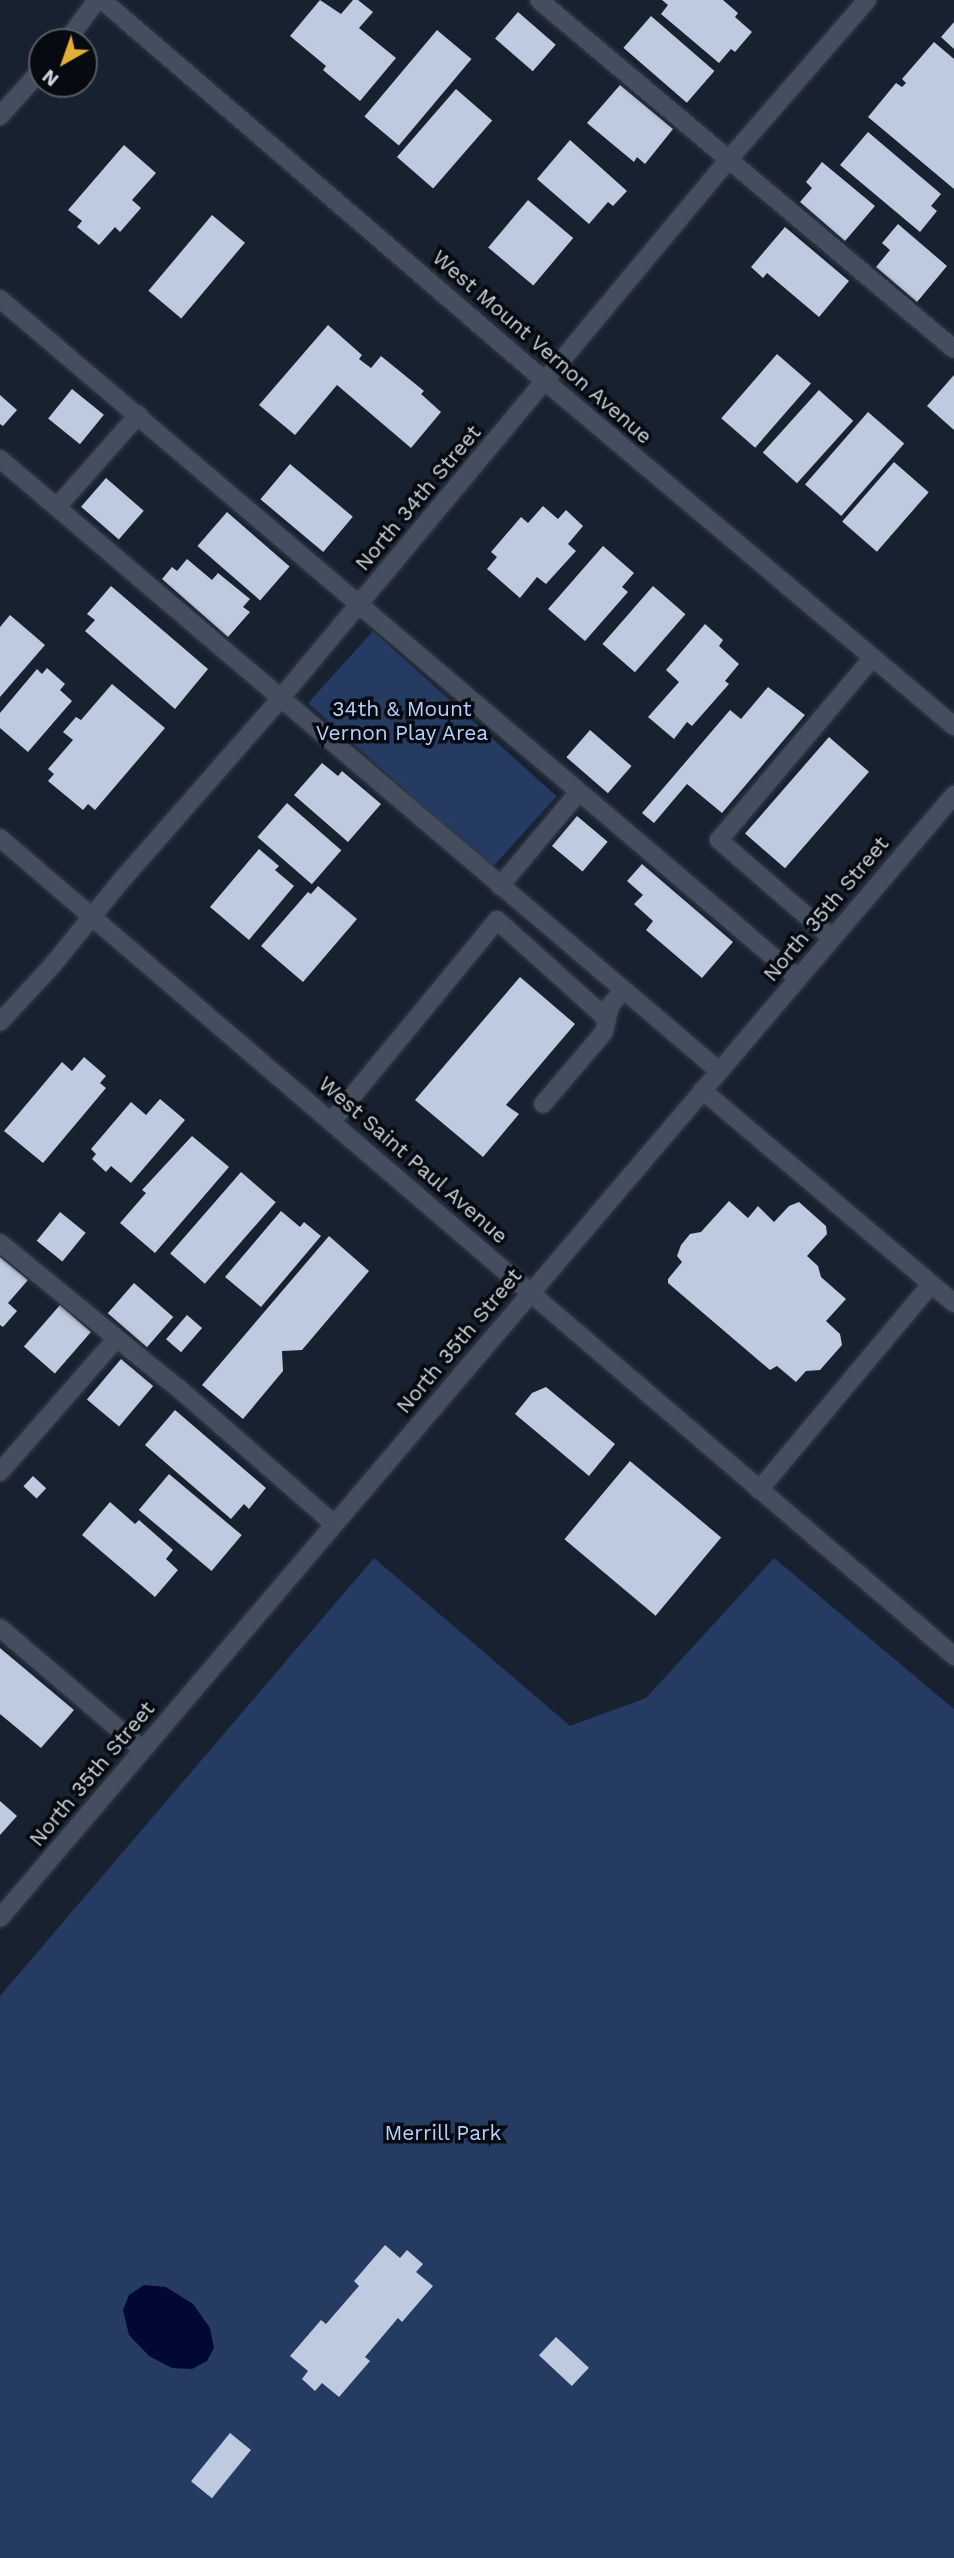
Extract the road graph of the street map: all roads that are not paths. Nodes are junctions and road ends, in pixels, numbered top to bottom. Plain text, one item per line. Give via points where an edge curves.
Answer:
1 (97, 0) edge
2 (102, 0) edge
3 (539, 0) edge
4 (867, 0) edge
5 (76, 28) edge
6 (28, 85) edge
7 (0, 116) edge
8 (729, 159) junction
9 (0, 299) edge
10 (954, 349) edge
11 (546, 382) junction
12 (138, 415) junction
13 (0, 459) edge
14 (57, 508) junction
15 (359, 604) junction
16 (873, 657) junction
17 (280, 699) junction
18 (954, 726) edge
19 (579, 792) junction
20 (954, 795) edge
21 (0, 838) edge
22 (500, 886) junction
23 (91, 917) junction
24 (832, 938) junction
25 (798, 978) junction
26 (623, 990) junction
27 (607, 1019) junction
28 (0, 1022) edge
29 (719, 1071) junction
30 (702, 1090) junction
31 (543, 1104) dead end
32 (331, 1121) junction
33 (0, 1243) edge
34 (931, 1284) junction
35 (531, 1291) junction
36 (954, 1303) edge
37 (115, 1340) junction
38 (0, 1472) edge
39 (759, 1490) junction
40 (333, 1524) junction
41 (0, 1628) edge
42 (954, 1656) edge
43 (142, 1749) junction
44 (0, 1918) edge

1 - 5 street
2 - 11 street, West Mount Vernon Avenue
3 - 8 street
4 - 8 street, North 34th Street
6 - 7 street
8 - 10 street
8 - 11 street, North 34th Street
9 - 12 street
11 - 15 street, North 34th Street
11 - 16 street, West Mount Vernon Avenue
12 - 14 street
12 - 15 street
13 - 14 street
14 - 17 street
15 - 17 street, North 34th Street
15 - 19 street
16 - 18 street, West Mount Vernon Avenue
16 - 24 street via 719,840
17 - 22 street
17 - 23 street, North 34th Street
19 - 22 street
19 - 25 street
20 - 24 street, North 35th Street
21 - 23 street, West Saint Paul Avenue
22 - 26 street
23 - 28 street, North 34th Street
23 - 32 street, West Saint Paul Avenue
24 - 25 street, North 35th Street
25 - 29 street, North 35th Street
26 - 27 street via 610,1006
26 - 29 street
27 - 31 street via 604,1032
27 - 32 street via 496,920
29 - 30 street, North 35th Street
30 - 34 street
30 - 35 street, North 35th Street
32 - 35 street, West Saint Paul Avenue
33 - 37 street
34 - 36 street
34 - 39 street
35 - 39 street, West Saint Paul Avenue
35 - 40 street, North 35th Street
37 - 38 street
37 - 40 street via 178,1388
39 - 42 street, West Saint Paul Avenue
40 - 43 street, North 35th Street
41 - 43 street
43 - 44 street, North 35th Street

